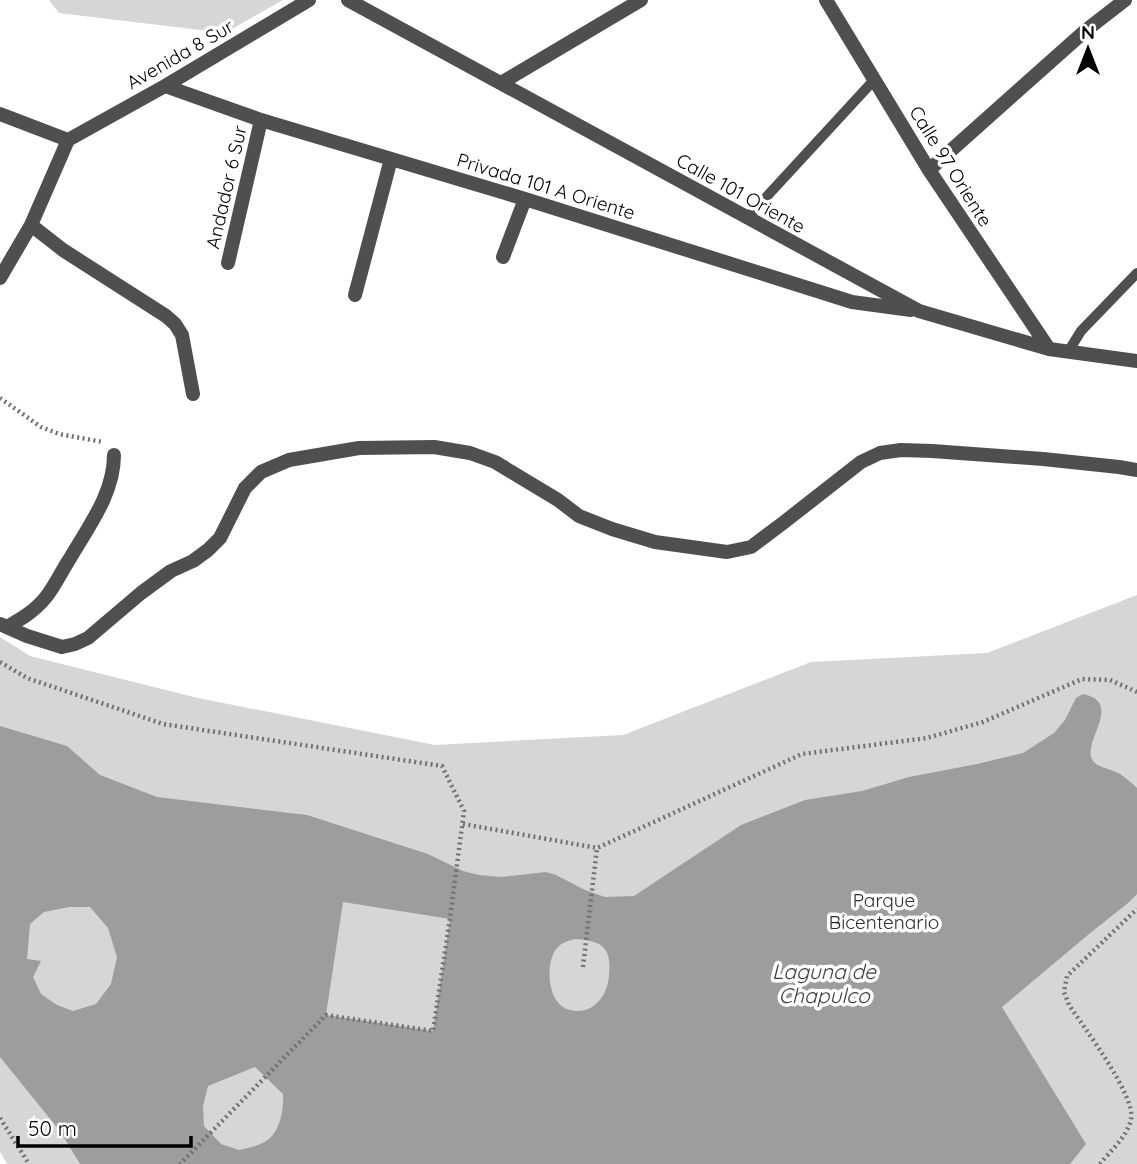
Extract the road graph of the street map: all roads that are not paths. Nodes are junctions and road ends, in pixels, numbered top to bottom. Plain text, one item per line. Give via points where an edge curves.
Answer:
1 (309, 0) edge
2 (348, 0) edge
3 (641, 0) edge
4 (826, 0) edge
5 (1125, 0) edge
6 (875, 79) junction
7 (501, 83) junction
8 (165, 86) junction
9 (0, 114) edge
10 (261, 120) junction
11 (68, 139) junction
12 (391, 159) junction
13 (929, 170) junction
14 (525, 199) junction
15 (747, 218) junction
16 (31, 225) junction
17 (503, 257) dead end
18 (228, 263) dead end
19 (1137, 272) edge
20 (0, 278) edge
21 (355, 295) dead end
22 (919, 311) junction
23 (1049, 349) junction
24 (1068, 352) junction
25 (1137, 361) edge
26 (193, 394) dead end
27 (114, 455) road end
28 (1137, 470) edge
29 (3, 626) edge

1 - 8 street, Avenida 8 Sur
2 - 7 street, Calle 101 Oriente
3 - 7 street
4 - 6 street, Calle 97 Oriente
5 - 13 street
6 - 13 street, Calle 97 Oriente
6 - 15 lane
7 - 15 street, Calle 101 Oriente
8 - 10 street, Privada 101 A Oriente
8 - 11 street, Avenida 8 Sur
9 - 11 street
10 - 12 street, Privada 101 A Oriente
10 - 18 street, Andador 6 Sur
11 - 16 street
12 - 14 street, Privada 101 A Oriente
12 - 21 street
13 - 23 street, Calle 97 Oriente
14 - 17 street
14 - 22 street, Privada 101 A Oriente via 852,302
15 - 22 street, Calle 101 Oriente
16 - 20 street
16 - 26 street via 175,324 182,335
19 - 24 lane via 1081,331
22 - 23 street, Calle 101 Oriente
23 - 24 street, Calle 101 Oriente
24 - 25 street, Calle 101 Oriente
27 - 29 street via 108,488 47,596 30,613
28 - 29 street via 932,451 880,453 861,462 751,547 727,552 655,542 579,516 495,462 470,453 434,447 359,448 289,460 261,472 245,488 220,538 208,550 141,593 88,638 62,647

